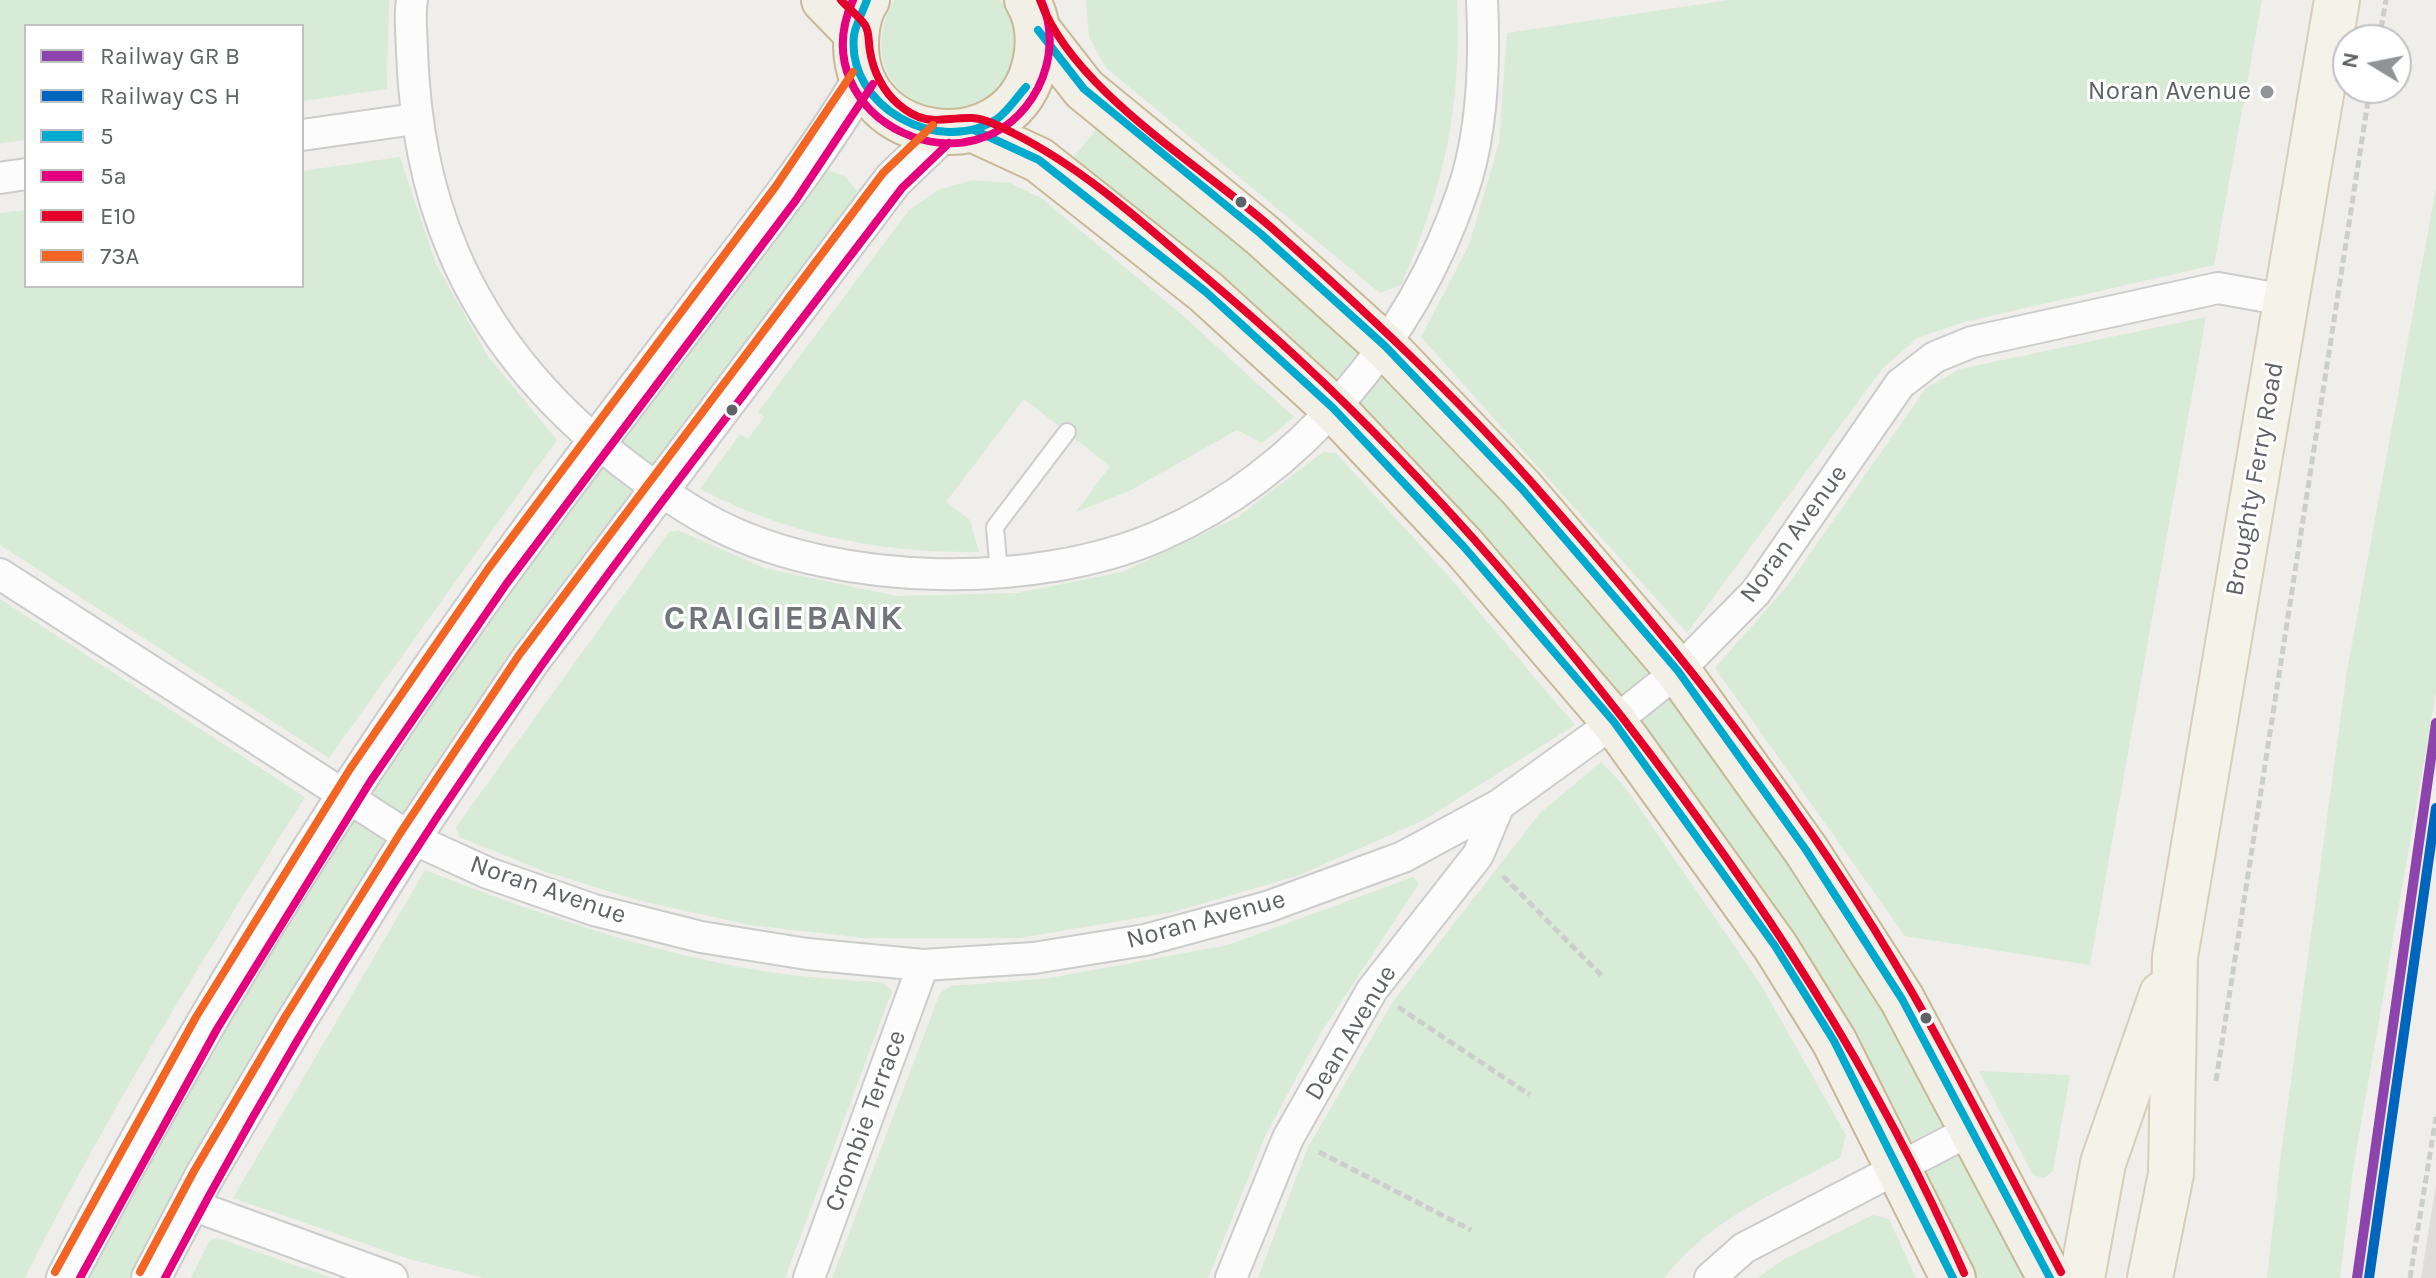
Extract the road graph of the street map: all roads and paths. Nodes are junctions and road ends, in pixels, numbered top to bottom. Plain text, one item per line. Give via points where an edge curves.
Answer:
1 (412, 0) edge
2 (824, 0) edge
3 (2337, 0) edge
4 (2386, 0) edge
5 (1490, 1) edge
6 (1033, 10) edge
7 (862, 17) edge
8 (2382, 24) edge
9 (863, 78) junction
10 (2368, 104) edge
11 (415, 119) junction
12 (958, 132) junction
13 (304, 135) edge
14 (24, 174) edge
15 (0, 178) edge
16 (2285, 300) junction
17 (1385, 346) junction
18 (1333, 408) junction
19 (1067, 432) dead end
20 (596, 442) junction
21 (657, 489) junction
22 (999, 573) junction
23 (0, 574) edge
24 (1678, 671) junction
25 (1614, 722) junction
26 (344, 795) junction
27 (1499, 805) junction
28 (411, 838) junction
29 (1478, 855) junction
30 (2175, 957) junction
31 (923, 965) junction
32 (1604, 978) dead end
33 (1372, 990) junction
34 (2214, 1094) dead end
35 (1530, 1095) dead end
36 (2436, 1117) edge
37 (1971, 1130) junction
38 (1288, 1138) junction
39 (1899, 1166) junction
40 (189, 1204) junction
41 (1471, 1230) dead end
42 (66, 1278) edge
43 (151, 1278) edge
44 (392, 1278) edge
45 (809, 1278) edge
46 (1231, 1278) edge
47 (1710, 1278) edge
48 (1953, 1278) edge
49 (2050, 1278) edge
50 (2082, 1278) edge
51 (2150, 1278) edge
52 (2410, 1278) edge

1 - 11 street
2 - 7 highway
3 - 16 main road, Broughty Ferry Road
4 - 8 path
5 - 17 street via 1464,189 1432,270
6 - 12 highway via 1038,56 1017,102 997,119
6 - 17 highway via 1084,89 1261,234
7 - 9 highway via 857,56
9 - 12 highway via 894,117 916,129
9 - 20 street via 828,138
10 - 34 path
11 - 13 street
11 - 20 street via 436,209 471,293 525,372
12 - 18 highway via 1039,160 1206,292
12 - 21 street via 893,180
14 - 15 street
16 - 24 street, Noran Avenue via 2218,288 1972,342 1935,357 1900,384 1756,592
16 - 30 main road, Broughty Ferry Road
17 - 18 street
17 - 24 highway via 1522,489
18 - 22 street via 1293,449 1234,493 1160,536 1082,562
18 - 25 highway via 1464,547
19 - 22 lane via 995,527
20 - 21 street
20 - 26 street
21 - 22 street via 721,527 781,550 857,567 931,575
21 - 28 street via 529,662
23 - 26 street, Noran Avenue
24 - 25 street, Noran Avenue
24 - 37 highway via 1806,850 1902,999
25 - 27 street, Noran Avenue
25 - 39 highway via 1775,946 1834,1041
26 - 28 street, Noran Avenue
26 - 42 street via 136,1142
27 - 29 street, Dean Avenue
27 - 31 street, Noran Avenue via 1403,857 1267,907 1145,940 1034,958
28 - 31 street, Noran Avenue via 488,873 594,910 701,937
28 - 40 street
29 - 32 path
29 - 33 street, Dean Avenue
30 - 50 main road, Broughty Ferry Road via 2103,1163
30 - 51 main road, Broughty Ferry Road via 2171,1174
31 - 45 street, Crombie Terrace
33 - 35 path
33 - 38 street, Dean Avenue
36 - 52 path
37 - 39 street
37 - 49 highway
38 - 41 path
38 - 46 street, Dean Avenue
39 - 47 street via 1744,1248
39 - 48 highway
40 - 43 street
40 - 44 street

